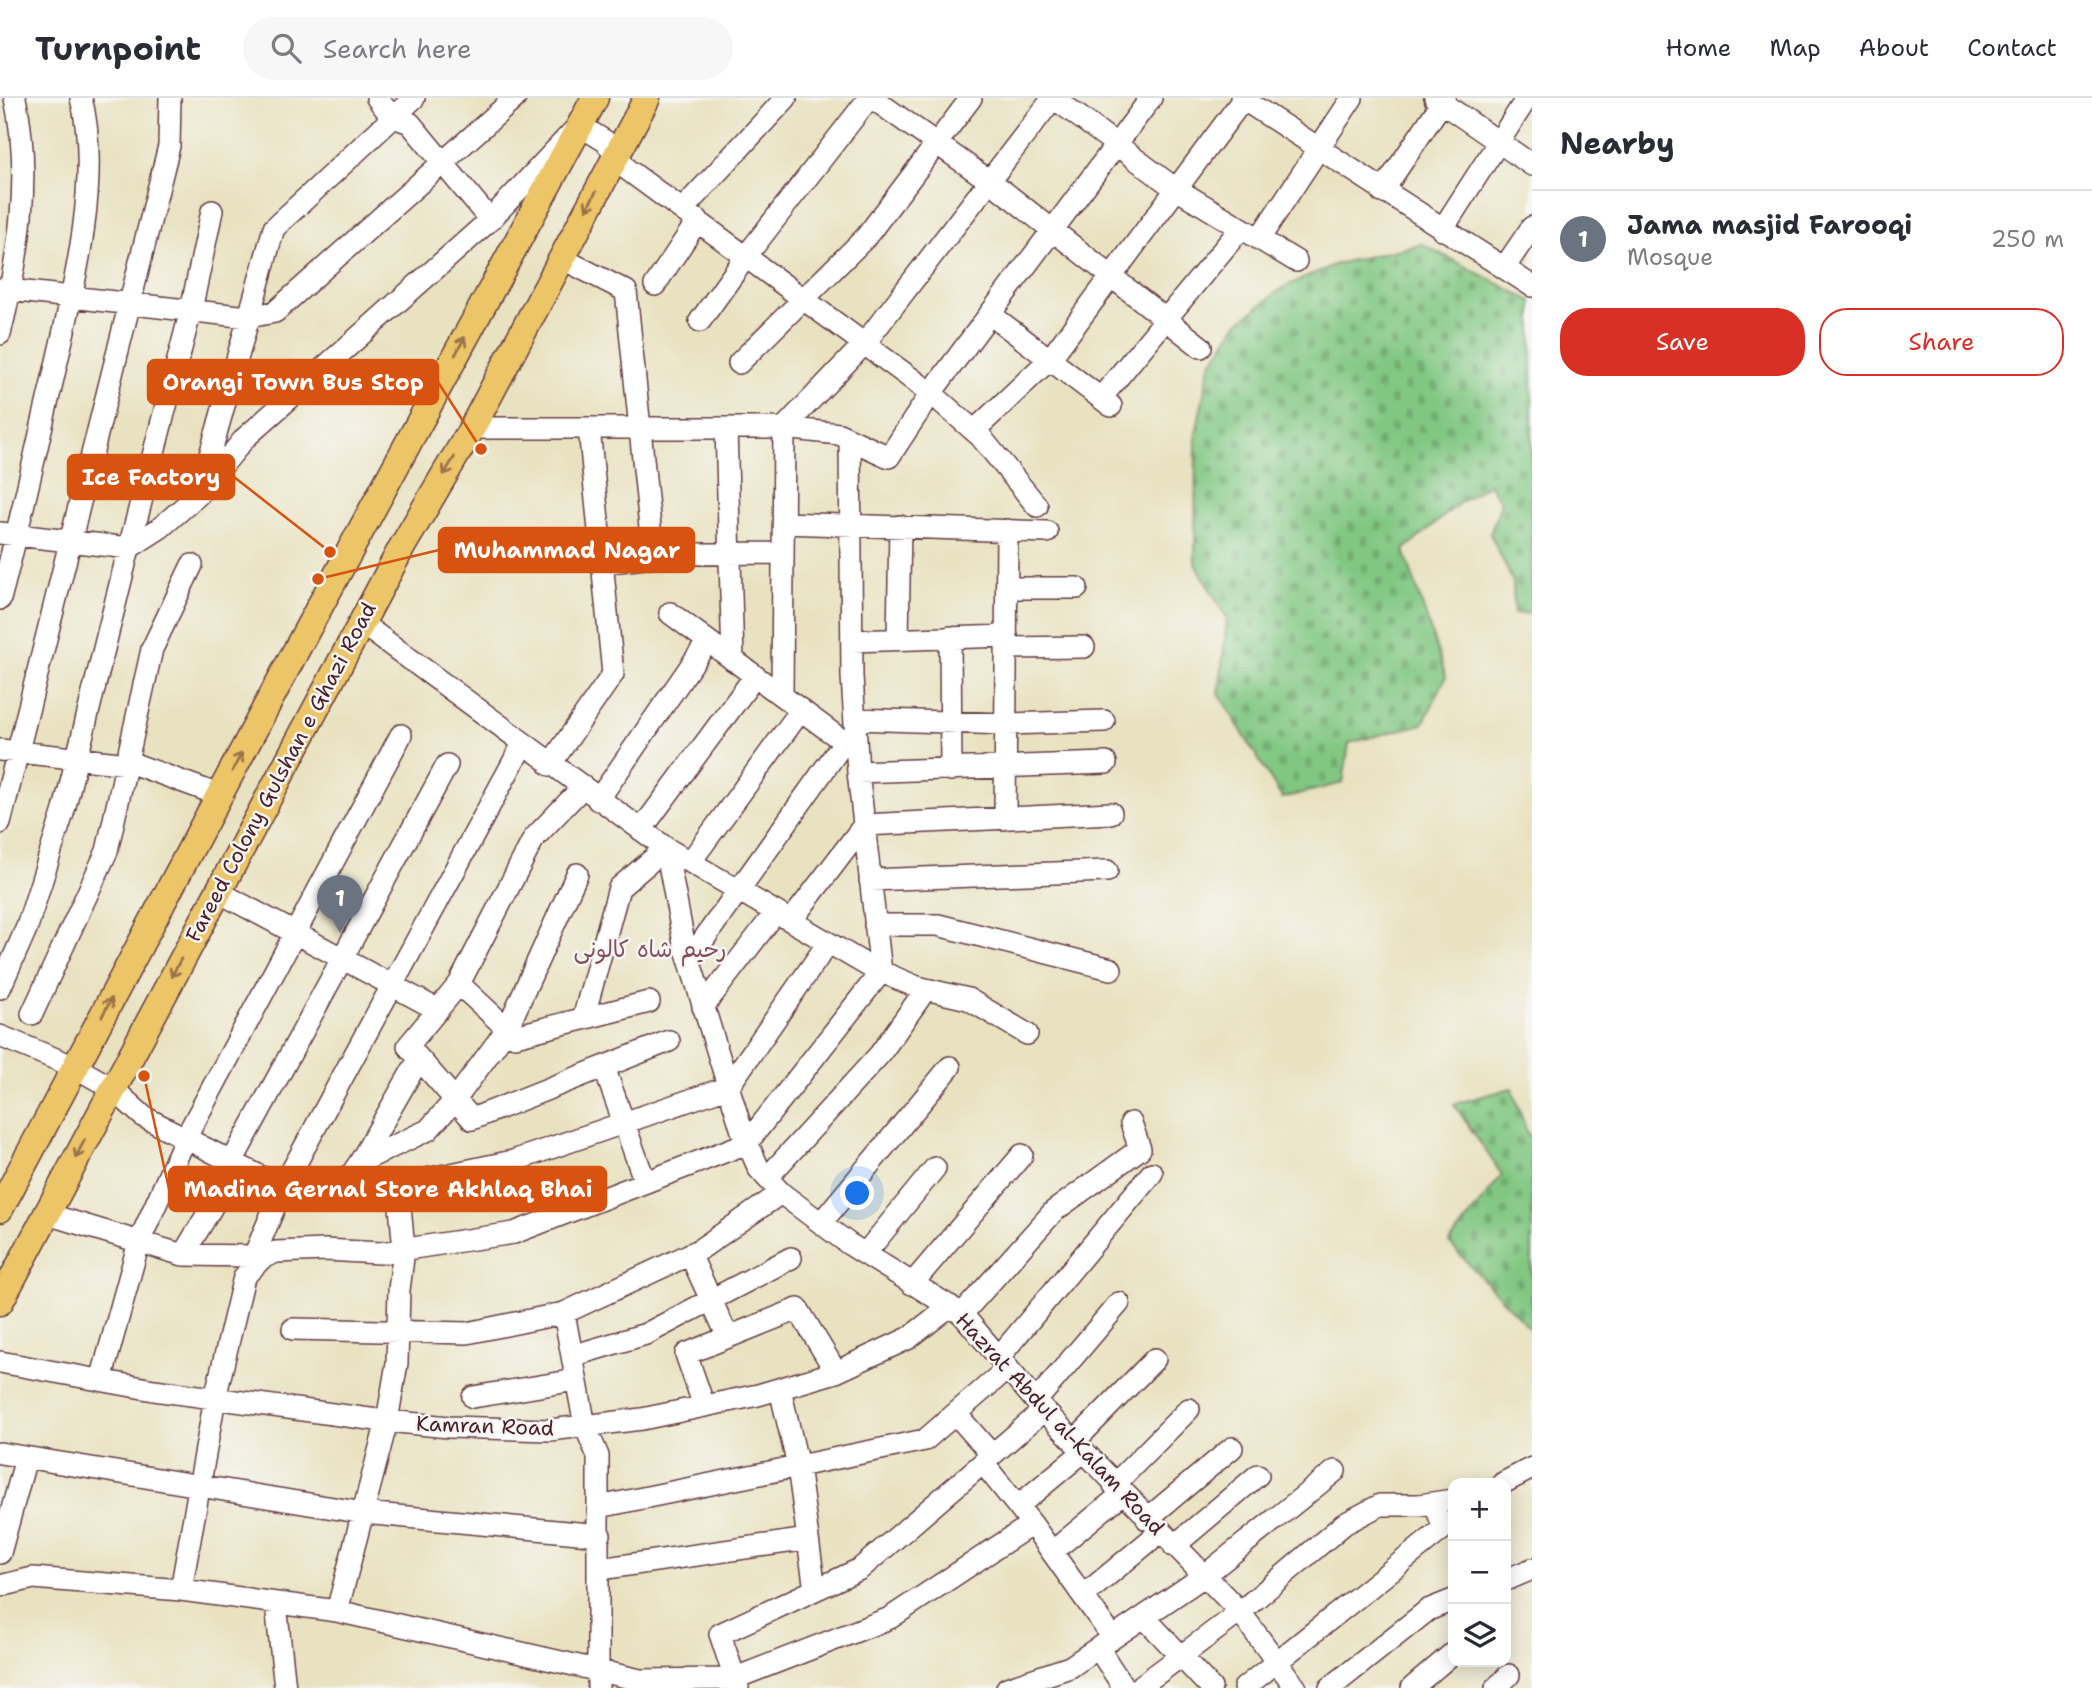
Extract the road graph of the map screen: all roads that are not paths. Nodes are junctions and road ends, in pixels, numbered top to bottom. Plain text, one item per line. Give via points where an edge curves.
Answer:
1 (15, 98) edge
2 (81, 98) edge
3 (170, 98) edge
4 (377, 98) edge
5 (414, 98) edge
6 (515, 98) edge
7 (647, 98) edge
8 (786, 98) edge
9 (871, 98) edge
10 (971, 98) edge
11 (1053, 98) edge
12 (1151, 98) edge
13 (1243, 98) edge
14 (1352, 98) edge
15 (1527, 98) edge
16 (1441, 100) edge
17 (586, 107) edge
18 (391, 116) junction
19 (1499, 142) junction
20 (937, 144) junction
21 (1116, 144) junction
22 (1318, 149) junction
23 (616, 154) junction
24 (443, 163) junction
25 (1532, 165) edge
26 (989, 181) junction
27 (1176, 188) junction
28 (1382, 192) junction
29 (212, 211) dead end
30 (690, 215) junction
31 (490, 220) junction
32 (1532, 227) edge
33 (1241, 228) junction
34 (1051, 229) junction
35 (1442, 230) junction
36 (1259, 239) junction
37 (747, 255) junction
38 (561, 258) junction
39 (1296, 261) dead end
40 (1504, 268) junction
41 (1111, 276) junction
42 (655, 285) dead end
43 (1532, 286) edge
44 (5, 289) edge
45 (71, 297) junction
46 (806, 299) junction
47 (131, 303) junction
48 (191, 310) junction
49 (989, 313) junction
50 (248, 317) junction
51 (1166, 319) junction
52 (700, 321) dead end
53 (0, 334) edge
54 (865, 343) junction
55 (1201, 347) dead end
56 (1050, 359) junction
57 (739, 363) dead end
58 (931, 393) junction
59 (472, 428) junction
60 (589, 428) junction
61 (642, 428) junction
62 (726, 428) junction
63 (784, 428) junction
64 (974, 431) junction
65 (850, 439) junction
66 (199, 494) junction
67 (1037, 506) dead end
68 (784, 523) junction
69 (851, 524) junction
70 (900, 526) junction
71 (362, 527) junction
72 (1007, 530) junction
73 (1047, 532) dead end
74 (8, 534) edge
75 (70, 542) junction
76 (402, 547) junction
77 (129, 548) junction
78 (730, 553) junction
79 (783, 554) junction
80 (653, 557) junction
81 (602, 563) junction
82 (192, 565) dead end
83 (1007, 588) junction
84 (1077, 588) dead end
85 (0, 599) edge
86 (670, 613) dead end
87 (361, 623) junction
88 (950, 638) junction
89 (898, 639) junction
90 (708, 641) junction
91 (852, 641) junction
92 (1007, 642) junction
93 (1084, 647) dead end
94 (733, 660) junction
95 (755, 676) junction
96 (782, 696) junction
97 (801, 710) junction
98 (855, 719) junction
99 (1104, 721) dead end
100 (951, 722) junction
101 (1006, 724) junction
102 (401, 735) dead end
103 (523, 744) junction
104 (9, 752) edge
105 (853, 755) junction
106 (78, 757) junction
107 (1106, 763) dead end
108 (125, 764) junction
109 (447, 765) dead end
110 (550, 765) junction
111 (1006, 768) junction
112 (951, 770) junction
113 (590, 794) junction
114 (219, 795) junction
115 (1111, 813) dead end
116 (1005, 819) junction
117 (0, 823) edge
118 (864, 825) junction
119 (641, 830) junction
120 (666, 848) junction
121 (691, 861) junction
122 (1107, 871) dead end
123 (577, 874) dead end
124 (870, 880) junction
125 (739, 889) junction
126 (217, 891) junction
127 (783, 916) junction
128 (875, 925) junction
129 (294, 932) junction
130 (828, 943) junction
131 (342, 958) junction
132 (689, 960) junction
133 (1111, 969) dead end
134 (881, 972) junction
135 (459, 984) junction
136 (392, 985) junction
137 (0, 988) edge
138 (926, 989) junction
139 (649, 1002) dead end
140 (703, 1007) junction
141 (438, 1010) junction
142 (32, 1014) dead end
143 (583, 1019) junction
144 (507, 1029) junction
145 (1027, 1034) dead end
146 (0, 1035) edge
147 (670, 1041) dead end
148 (419, 1059) junction
149 (75, 1067) junction
150 (604, 1067) junction
151 (950, 1067) dead end
152 (728, 1087) junction
153 (112, 1088) junction
154 (454, 1100) junction
155 (624, 1123) junction
156 (1131, 1123) dead end
157 (185, 1139) junction
158 (747, 1143) junction
159 (1022, 1154) dead end
160 (233, 1160) junction
161 (360, 1161) junction
162 (935, 1168) dead end
163 (1152, 1173) dead end
164 (645, 1182) junction
165 (398, 1185) junction
166 (774, 1186) junction
167 (283, 1187) junction
168 (341, 1190) junction
169 (0, 1209) edge
170 (47, 1214) junction
171 (821, 1223) junction
172 (139, 1242) junction
173 (404, 1250) junction
174 (690, 1254) junction
175 (865, 1254) junction
176 (183, 1255) junction
177 (790, 1258) dead end
178 (255, 1259) junction
179 (912, 1284) junction
180 (711, 1300) junction
181 (0, 1302) edge
182 (1119, 1303) dead end
183 (956, 1310) junction
184 (564, 1313) junction
185 (293, 1329) dead end
186 (397, 1334) junction
187 (728, 1337) junction
188 (572, 1356) junction
189 (1155, 1359) dead end
190 (0, 1362) edge
191 (1004, 1363) junction
192 (836, 1372) junction
193 (101, 1380) junction
194 (576, 1380) junction
195 (780, 1389) junction
196 (473, 1397) dead end
197 (215, 1398) junction
198 (1040, 1405) junction
199 (705, 1406) junction
200 (1189, 1409) dead end
201 (956, 1414) junction
202 (387, 1421) junction
203 (585, 1426) junction
204 (1078, 1447) junction
205 (1232, 1448) dead end
206 (0, 1453) edge
207 (26, 1458) junction
208 (987, 1459) junction
209 (798, 1466) junction
210 (1532, 1468) edge
211 (1335, 1471) dead end
212 (1258, 1475) dead end
213 (1511, 1479) edge
214 (200, 1484) junction
215 (1118, 1490) junction
216 (1443, 1501) edge
217 (1018, 1506) junction
218 (599, 1507) junction
219 (364, 1513) junction
220 (1032, 1524) junction
221 (1161, 1533) junction
222 (600, 1535) junction
223 (808, 1539) junction
224 (1052, 1552) junction
225 (0, 1553) edge
226 (600, 1569) junction
227 (1532, 1569) edge
228 (1204, 1576) junction
229 (1511, 1578) edge
230 (0, 1586) edge
231 (181, 1590) junction
232 (815, 1590) junction
233 (1083, 1596) junction
234 (1448, 1602) edge
235 (276, 1604) junction
236 (337, 1611) junction
237 (1240, 1612) junction
238 (1144, 1617) junction
239 (1105, 1643) junction
240 (1181, 1656) junction
241 (1448, 1657) edge
242 (1277, 1662) junction
243 (600, 1680) edge
244 (664, 1684) edge
245 (736, 1684) edge
246 (285, 1688) edge
247 (1007, 1688) edge
248 (1124, 1688) edge
249 (1138, 1688) edge
250 (1211, 1688) edge
251 (1244, 1688) edge
252 (1296, 1688) edge
253 (1330, 1688) edge
254 (1412, 1688) edge

1 - 44 street via 24,168
2 - 45 street via 86,116 86,167
3 - 47 street via 169,146
4 - 18 street
5 - 18 street
6 - 24 street
7 - 23 main road, Fareed Colony Gulshan e Ghazi Road
8 - 30 street
9 - 20 street
9 - 37 street
10 - 20 street
11 - 21 street
11 - 26 street
12 - 21 street
13 - 22 street
13 - 27 street
14 - 22 street
15 - 19 street
16 - 19 street
16 - 28 street
17 - 23 street
17 - 31 street
71 -> 17 main road, Fareed Colony Gulshan e Ghazi Road
18 - 24 street via 410,124
18 - 50 street via 274,228
19 - 25 street
19 - 35 street
20 - 26 street
20 - 46 street via 866,237
21 - 27 street
21 - 34 street
22 - 28 street
22 - 36 street
23 - 30 street via 628,170
23 -> 38 main road, Fareed Colony Gulshan e Ghazi Road
24 - 31 street
24 - 50 street via 275,312
26 - 34 street
26 - 54 street
27 - 33 street
27 - 41 street
28 - 35 street
29 - 48 street
30 - 37 street
30 - 42 street
31 - 66 street via 245,438
32 - 40 street
33 - 36 street
33 - 51 street
34 - 41 street
34 - 49 street
35 - 40 street
36 - 39 street
37 - 46 street
37 - 52 street
38 - 59 main road, Fareed Colony Gulshan e Ghazi Road
38 - 61 street via 626,291
40 - 43 street
41 - 51 street
41 - 56 street
44 - 45 street
44 - 53 street
45 - 47 street
45 - 74 street
46 - 54 street
46 - 57 street
47 - 48 street
47 - 75 street
48 - 50 street
48 - 77 street
49 - 56 street
49 - 58 street
50 - 66 street
51 - 55 street
51 - 56 street via 1106,402
54 - 58 street
54 - 63 street
56 - 64 street
58 - 64 street
58 - 65 street via 889,457
59 - 60 street
59 -> 76 main road, Fareed Colony Gulshan e Ghazi Road
60 - 61 street
60 - 81 street
61 - 62 street
61 - 80 street
62 - 63 street
62 - 78 street
63 - 65 street
63 - 68 street
64 - 67 street
65 - 69 street
66 - 77 street
68 - 69 street
68 - 79 street
69 - 70 street
69 - 91 street
70 - 72 street
70 - 89 street
71 - 76 main road
114 -> 71 main road, Fareed Colony Gulshan e Ghazi Road
72 - 73 street
72 - 83 street
74 - 75 street
74 - 85 street
75 - 77 street
75 - 104 street
76 - 87 main road, Fareed Colony Gulshan e Ghazi Road
77 - 106 street
78 - 79 street
78 - 80 street
78 - 94 street
79 - 96 street
80 - 81 street
81 - 110 street via 613,674
82 - 108 street via 152,649
83 - 84 street
83 - 92 street
86 - 90 street
87 - 103 street
87 - 126 main road, Fareed Colony Gulshan e Ghazi Road
88 - 89 street
88 - 92 street
88 - 100 street
89 - 91 street
90 - 94 street
90 - 113 street
91 - 98 street
92 - 93 street
92 - 101 street
94 - 95 street
95 - 96 street
95 - 119 street
96 - 97 street
97 - 105 street
97 - 121 street
98 - 100 street
98 - 105 street
99 - 101 street
100 - 101 street
100 - 112 street
101 - 111 street
102 - 129 street
103 - 110 street
103 - 136 street
104 - 106 street
104 - 117 street
105 - 112 street
105 - 118 street
105 - 125 street
106 - 108 street
106 - 137 street via 27,927
107 - 111 street
108 - 114 street
108 - 142 street via 107,851
109 - 131 street
110 - 113 street
111 - 112 street
111 - 116 street
113 - 119 street
113 - 135 street via 534,838
149 -> 114 main road, Fareed Colony Gulshan e Ghazi Road
115 - 116 street
116 - 118 street
118 - 124 street
118 - 127 street
119 - 120 street
120 - 121 street
120 - 132 street, Hazrat Abdul al-Kalam Road
120 - 143 street via 619,888
121 - 125 street
122 - 124 street
123 - 144 street
124 - 128 street
125 - 127 street
125 - 132 street
126 - 129 street
126 -> 153 main road, Fareed Colony Gulshan e Ghazi Road
127 - 130 street
127 - 140 street
128 - 133 street via 938,925
128 - 134 street
129 - 131 street
129 - 157 street
130 - 134 street
130 - 152 street
131 - 136 street
131 - 160 street
132 - 140 street, Hazrat Abdul al-Kalam Road
134 - 138 street
134 - 158 street
135 - 141 street
135 - 144 street
136 - 141 street
136 - 167 street
138 - 145 street via 968,999
138 - 166 street
139 - 143 street
140 - 152 street, Hazrat Abdul al-Kalam Road
141 - 148 street via 408,1046
143 - 144 street via 515,1036
144 - 154 street
146 - 149 street
147 - 150 street
148 - 154 street
148 - 161 street
149 - 153 street
149 - 169 main road, Fareed Colony Gulshan e Ghazi Road
150 - 154 street via 472,1119
150 - 155 street
151 - 171 street
152 - 155 street
152 - 158 street, Hazrat Abdul al-Kalam Road
153 - 157 street via 144,1117
153 -> 170 main road, Fareed Colony Gulshan e Ghazi Road
154 - 161 street via 428,1130
155 - 164 street
155 - 165 street via 513,1161
156 - 183 street, Kamran Road via 1140,1149 1054,1211
157 - 160 street
157 - 172 street
158 - 164 street
158 - 166 street, Hazrat Abdul al-Kalam Road via 759,1169
159 - 179 street
160 - 167 street
160 - 176 street
161 - 168 street
162 - 175 street
163 - 191 street
164 - 173 street via 514,1233
165 - 168 street
165 - 173 street
166 - 171 street, Hazrat Abdul al-Kalam Road
166 - 174 street
167 - 168 street via 295,1194
167 - 178 street
170 - 172 street
170 - 181 main road, Fareed Colony Gulshan e Ghazi Road
171 - 175 street, Hazrat Abdul al-Kalam Road
172 - 176 street
172 - 193 street
173 - 178 street via 276,1252
173 - 186 street
174 - 180 street
174 - 184 street
175 - 179 street, Hazrat Abdul al-Kalam Road
176 - 178 street
177 - 180 street
178 - 197 street via 244,1277
179 - 183 street, Hazrat Abdul al-Kalam Road
180 - 187 street
180 - 188 street via 646,1334
182 - 198 street
183 - 191 street, Hazrat Abdul al-Kalam Road
183 - 192 street, Kamran Road
184 - 186 street via 467,1333
184 - 188 street
185 - 186 street
186 - 202 street
187 - 192 street via 797,1309
187 - 199 street via 686,1354
188 - 194 street
189 - 204 street
190 - 193 street, Kamran Road
191 - 198 street, Hazrat Abdul al-Kalam Road
191 - 201 street
192 - 195 street, Kamran Road
193 - 197 street, Kamran Road
194 - 196 street
194 - 203 street
195 - 199 street, Kamran Road
195 - 209 street
197 - 202 street, Kamran Road
197 - 214 street
198 - 204 street, Hazrat Abdul al-Kalam Road
198 - 208 street
199 - 203 street, Kamran Road
200 - 215 street
201 - 208 street
201 - 209 street via 925,1440
202 - 203 street, Kamran Road via 550,1430
202 - 219 street
203 - 218 street via 598,1456
204 - 215 street, Hazrat Abdul al-Kalam Road
204 - 217 street
205 - 221 street
206 - 207 street
207 - 214 street
207 - 225 street
208 - 217 street
208 - 232 street via 860,1569
209 - 218 street
209 - 223 street
210 - 213 street
211 - 228 street
212 - 221 street
214 - 219 street
214 - 231 street
215 - 221 street, Hazrat Abdul al-Kalam Road
215 - 224 street
216 - 237 street via 1380,1505 1344,1524
216 - 242 street via 1444,1528
217 - 220 street
218 - 222 street
219 - 222 street
219 - 236 street
220 - 224 street
220 - 245 street via 890,1618
221 - 228 street, Hazrat Abdul al-Kalam Road
221 - 233 street
222 - 226 street
223 - 226 street
223 - 232 street
224 - 233 street
226 - 243 street
227 - 229 street
228 - 237 street, Hazrat Abdul al-Kalam Road
228 - 238 street
230 - 231 street via 33,1578
231 - 235 street
232 - 245 street via 720,1634
233 - 239 street
234 - 253 street via 1428,1610
235 - 236 street
235 - 246 street
236 - 243 street
237 - 240 street
237 - 242 street, Hazrat Abdul al-Kalam Road
238 - 239 street
238 - 240 street
239 - 247 street via 1070,1667
239 - 248 street
240 - 249 street
240 - 250 street
241 - 254 street
242 - 251 street
242 - 252 street, Hazrat Abdul al-Kalam Road
243 - 244 street
244 - 245 street

